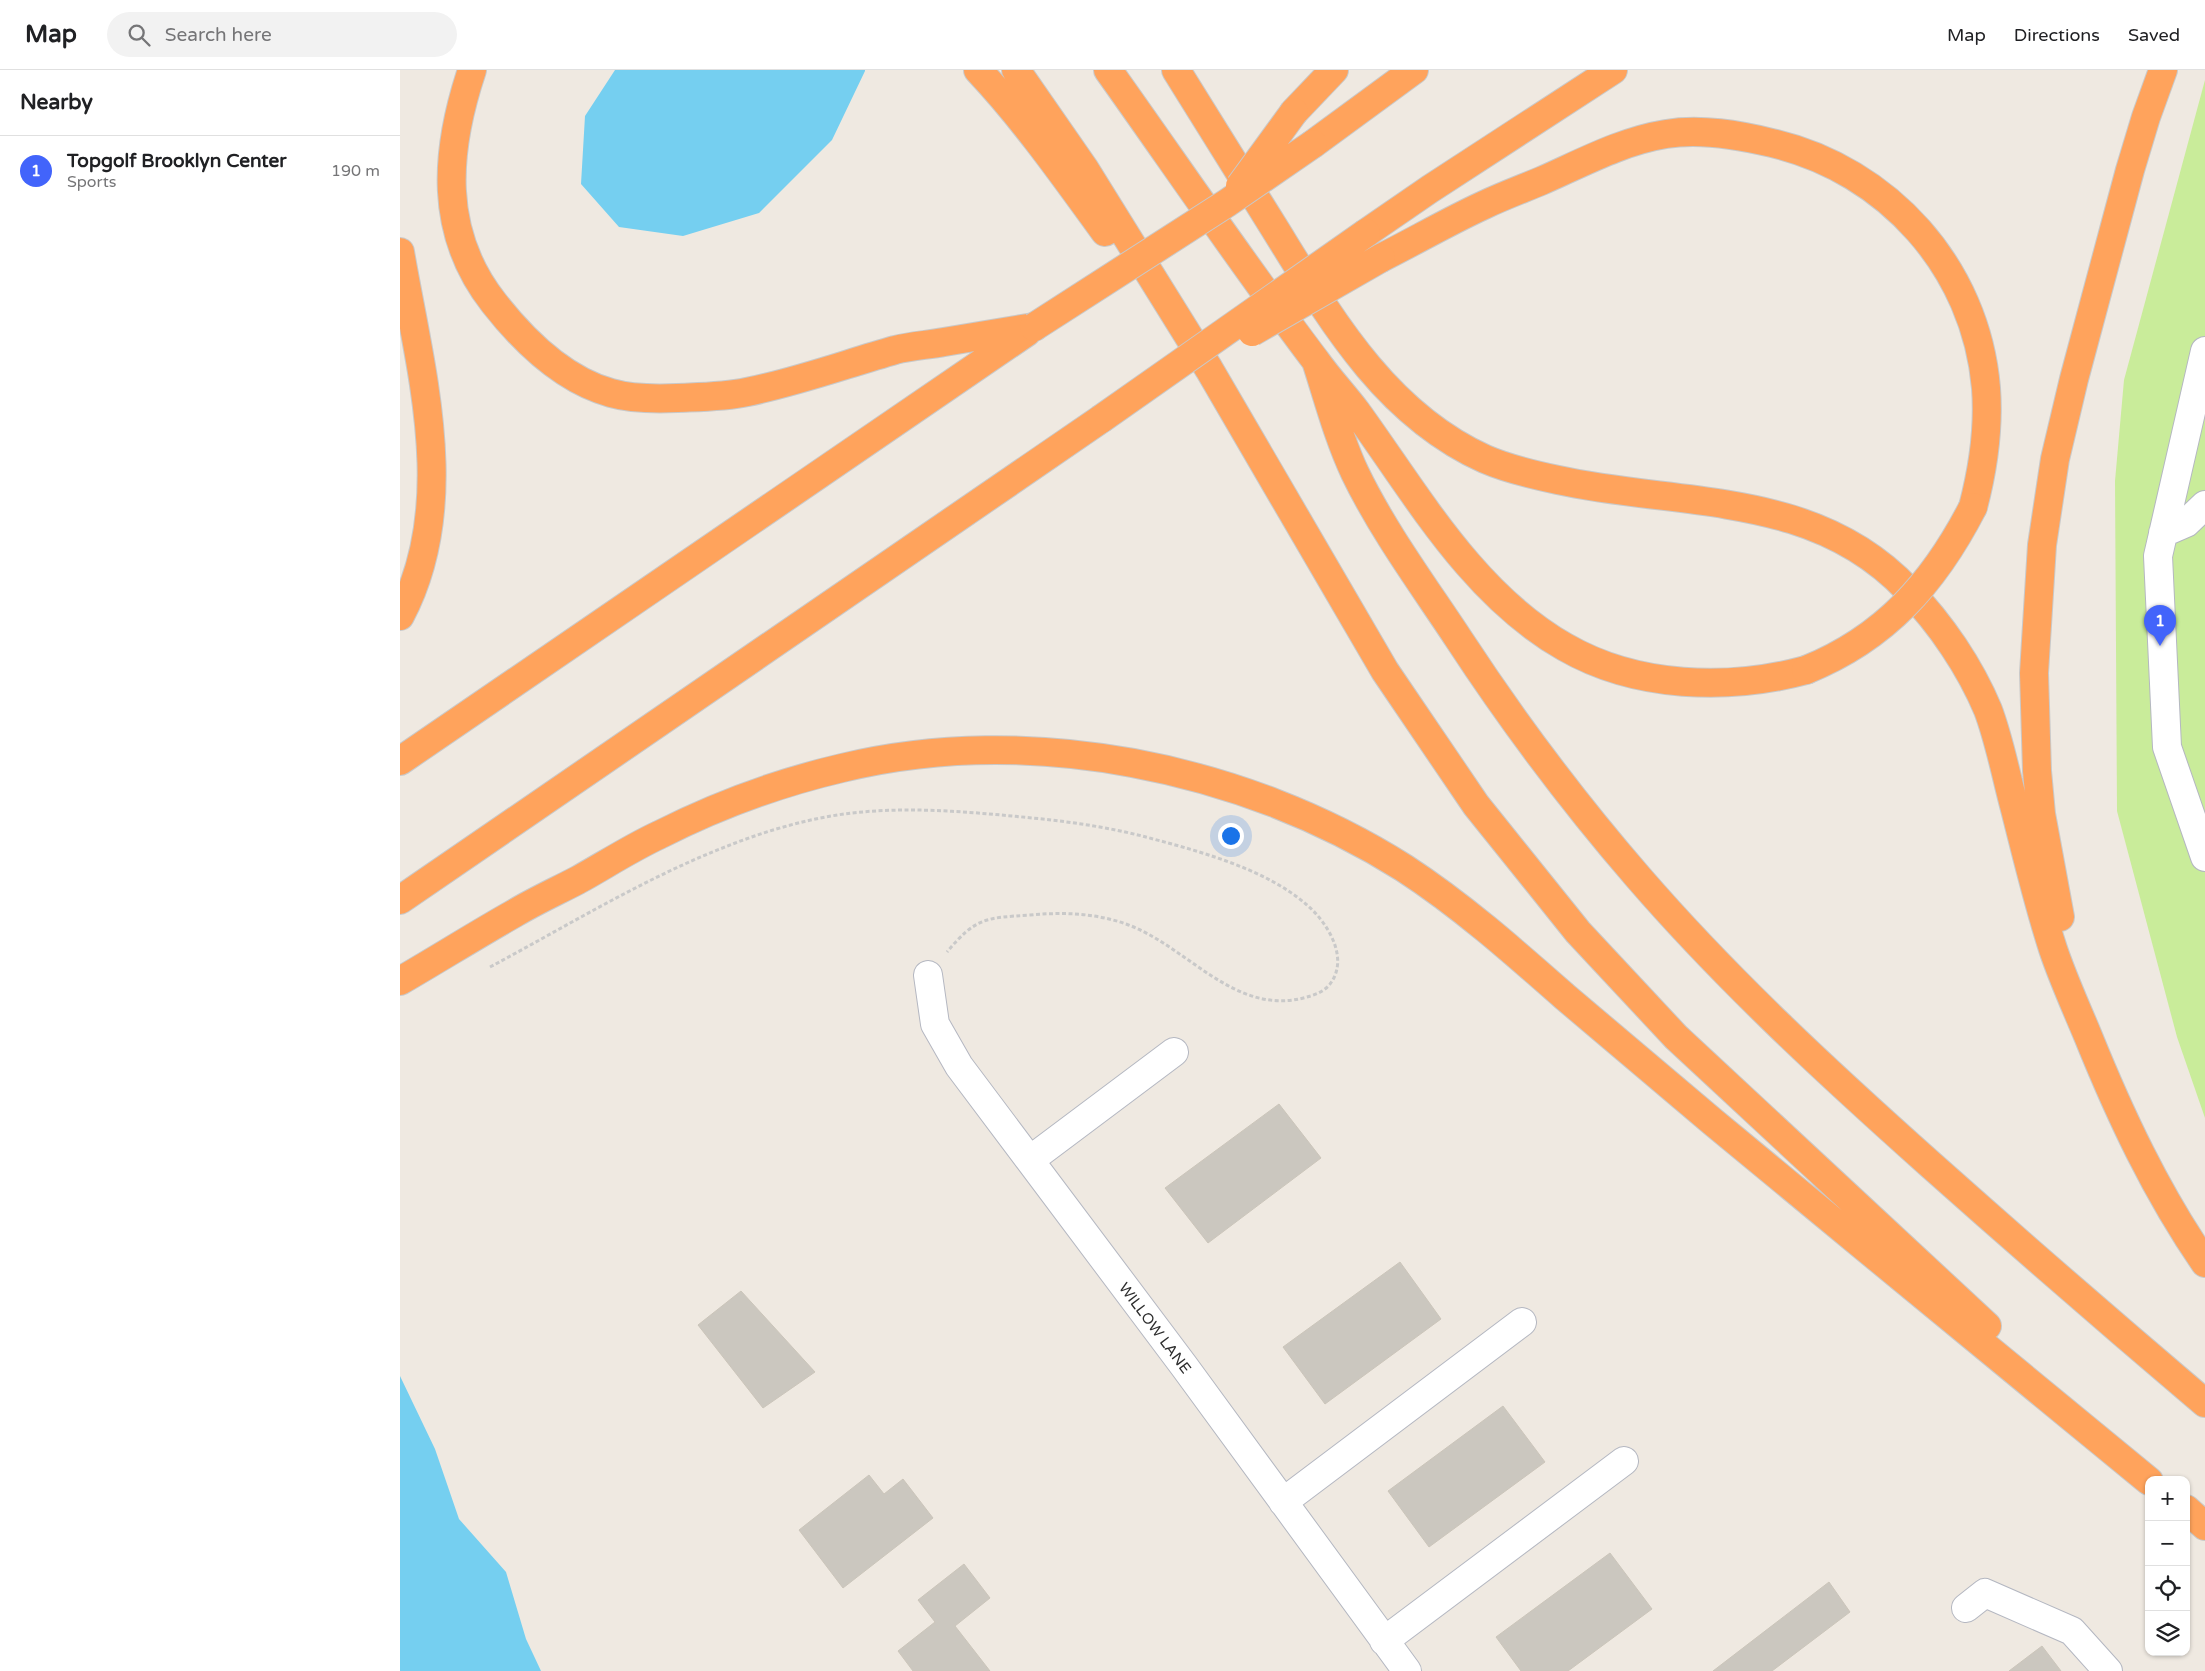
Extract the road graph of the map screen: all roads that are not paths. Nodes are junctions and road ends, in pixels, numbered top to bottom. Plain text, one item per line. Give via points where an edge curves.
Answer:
1 (472, 70) edge
2 (978, 70) edge
3 (1016, 70) edge
4 (1108, 70) edge
5 (1176, 70) edge
6 (1334, 70) edge
7 (1414, 70) edge
8 (1613, 70) edge
9 (2164, 70) edge
10 (1227, 203) junction
11 (400, 252) edge
12 (1034, 327) junction
13 (2205, 351) edge
14 (1316, 361) junction
15 (2201, 382) edge
16 (1101, 419) junction
17 (1263, 462) junction
18 (2205, 505) edge
19 (2163, 533) junction
20 (400, 616) edge
21 (400, 760) edge
22 (2205, 857) edge
23 (400, 900) edge
24 (928, 975) road end
25 (400, 981) edge
26 (1174, 1052) dead end
27 (2102, 1070) junction
28 (1030, 1160) junction
29 (2205, 1263) edge
30 (1522, 1322) dead end
31 (2205, 1403) edge
32 (1624, 1460) dead end
33 (2150, 1476) edge
34 (2145, 1478) edge
35 (1283, 1502) junction
36 (2190, 1514) edge
37 (2205, 1527) edge
38 (1966, 1608) dead end
39 (1384, 1640) junction
40 (1407, 1671) edge
41 (2108, 1671) edge

1 - 12 highway via 462,99 451,162 454,214 458,237 468,262 481,287 500,311 539,350 561,369 610,393 656,399 747,392 898,350
2 - 17 highway via 1107,235
3 - 17 highway via 1084,168
4 - 14 highway
5 - 27 highway via 1339,330 1384,384 1433,426 1486,459 1543,477 1622,491 1733,504 1801,522 1867,554 1911,593 1955,649 1989,714 2053,948
6 - 10 highway, bridge via 1294,112
7 - 10 highway, bridge
8 - 16 highway, bridge via 1430,189
9 - 27 highway via 2130,170 2054,459 2038,588 2034,674 2041,814 2065,939
10 - 12 highway, bridge
11 - 20 highway via 423,386 432,472 431,508 420,571
12 - 21 highway
13 - 15 street
14 - 16 highway, bridge via 1460,555 1505,602 1565,647 1587,659 1621,670 1718,684 1779,677 1826,662 1869,637 1907,604 1949,550 1973,507 1980,479 1986,388 1981,354 1961,294 1936,252 1901,211 1855,176 1822,158 1749,137 1690,132 1637,141 1484,204 1381,258
14 - 31 highway via 1354,472 1383,523 1491,688 1640,879 1751,997 1878,1118
15 - 19 street
16 - 23 highway
17 - 33 highway via 1356,623 1445,762 1578,932 1710,1070
18 - 19 street via 2186,523
19 - 22 street via 2158,556 2167,747
24 - 28 street, WILLOW LANE via 935,1024 959,1066
25 - 34 highway via 520,910 657,836 746,796 846,767 956,752 1024,752 1124,761 1227,786 1296,811 1368,847 1464,912
26 - 28 street
27 - 29 highway via 2140,1154
28 - 35 street, WILLOW LANE
30 - 35 street
32 - 39 street
35 - 39 street, WILLOW LANE
36 - 37 highway
38 - 41 street via 1985,1593 2072,1631
39 - 40 street, WILLOW LANE

